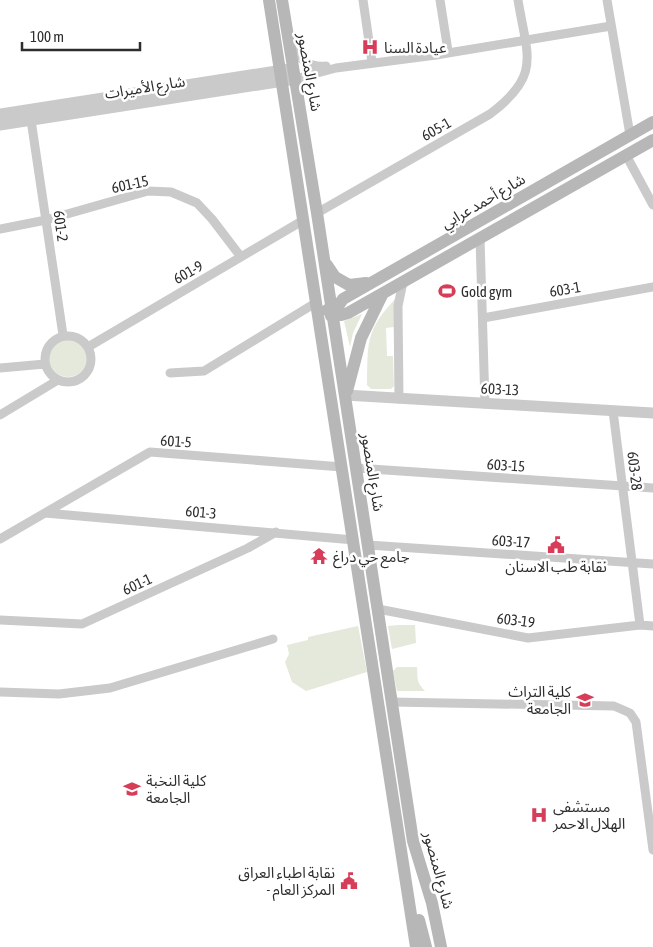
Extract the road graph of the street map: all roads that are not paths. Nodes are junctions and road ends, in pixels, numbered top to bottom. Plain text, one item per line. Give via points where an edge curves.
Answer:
1 (269, 0) edge
2 (282, 0) edge
3 (363, 0) edge
4 (440, 0) edge
5 (518, 0) edge
6 (607, 0) edge
7 (611, 26) junction
8 (524, 39) junction
9 (289, 46) junction
10 (448, 52) junction
11 (372, 61) junction
12 (294, 74) junction
13 (280, 76) junction
14 (0, 114) edge
15 (31, 120) junction
16 (653, 122) edge
17 (0, 125) edge
18 (630, 135) junction
19 (653, 140) edge
20 (626, 155) junction
21 (653, 205) edge
22 (317, 213) junction
23 (46, 220) junction
24 (302, 221) junction
25 (0, 230) edge
26 (480, 238) junction
27 (241, 257) junction
28 (325, 263) junction
29 (376, 281) junction
30 (403, 282) junction
31 (653, 287) edge
32 (382, 294) junction
33 (317, 302) junction
34 (333, 313) junction
35 (483, 318) junction
36 (322, 334) junction
37 (63, 335) junction
38 (88, 346) junction
39 (45, 364) junction
40 (0, 368) edge
41 (170, 373) dead end
42 (58, 380) junction
43 (345, 395) junction
44 (398, 398) junction
45 (485, 404) junction
46 (613, 411) junction
47 (653, 414) edge
48 (0, 415) edge
49 (342, 467) junction
50 (356, 468) junction
51 (623, 486) junction
52 (653, 488) edge
53 (45, 513) junction
54 (276, 532) junction
55 (0, 539) edge
56 (354, 540) junction
57 (368, 544) junction
58 (632, 563) junction
59 (653, 564) edge
60 (378, 609) junction
61 (0, 620) edge
62 (640, 625) junction
63 (653, 626) edge
64 (273, 639) dead end
65 (0, 692) edge
66 (392, 702) junction
67 (653, 850) edge
68 (405, 872) junction
69 (416, 947) edge
70 (426, 947) edge
71 (441, 947) edge

1 - 13 main road, شارع المنصور
2 - 9 main road, شارع المنصور
3 - 11 street
4 - 10 street
5 - 8 street, 605-1
6 - 7 street
7 - 8 street
7 - 18 street
8 - 10 street
8 - 22 street, 605-1 via 525,75 510,98 490,114
9 - 11 street via 305,62 317,66
9 - 12 main road, شارع المنصور
10 - 11 street
11 - 12 street
12 - 13 street, شارع الأميرات
12 - 22 main road, شارع المنصور
13 - 14 street, شارع الأميرات
13 - 15 street, شارع الأميرات
13 - 24 main road, شارع المنصور
15 - 17 street, شارع الأميرات
15 - 23 street, 601-2
16 - 18 main road, شارع أحمد عرابي
18 - 29 main road, شارع أحمد عرابي
19 - 20 main road, شارع أحمد عرابي
20 - 21 street
20 - 26 main road, شارع أحمد عرابي
22 - 28 main road, شارع المنصور
23 - 25 street, 601-15
23 - 27 street, 601-15 via 148,191 171,192 197,203
23 - 37 street, 601-2
24 - 27 street, 601-9
24 - 33 main road, شارع المنصور
26 - 30 main road, شارع أحمد عرابي
26 - 35 street
27 - 38 street, 601-9
28 - 29 main road via 335,277 349,286
28 - 34 main road, شارع المنصور
29 - 34 main road, شارع أحمد عرابي via 344,299
30 - 32 main road, شارع أحمد عرابي
30 - 44 street via 398,306
31 - 35 street, 603-1
32 - 34 main road, شارع أحمد عرابي via 348,313
32 - 43 main road via 361,338
33 - 34 main road
33 - 36 main road, شارع المنصور
33 - 41 street via 204,371
34 - 36 main road, شارع أحمد عرابي
34 - 43 main road, شارع المنصور
35 - 45 street
36 - 49 main road, شارع المنصور
37 - 38 street via 77,337
37 - 39 street via 48,346
38 - 42 street via 91,361 85,375 72,382
39 - 40 street
39 - 42 street
42 - 48 street
43 - 44 street, 603-13
43 - 50 main road, شارع المنصور
44 - 45 street, 603-13
45 - 46 street, 603-13
46 - 47 street, 603-13
46 - 51 street, 603-28
49 - 53 street, 601-5 via 150,452
49 - 56 main road, شارع المنصور
50 - 51 street, 603-15
50 - 57 main road, شارع المنصور
51 - 52 street, 603-15
51 - 58 street, 603-28
53 - 54 street, 601-3
53 - 55 street, 601-5
54 - 56 street, 601-3
54 - 61 street, 601-1 via 82,624
56 - 68 main road, شارع المنصور
57 - 58 street, 603-17
57 - 60 main road, شارع المنصور
58 - 59 street, 603-17
58 - 62 street, 603-28
60 - 62 street, 603-19 via 528,638
60 - 66 main road, شارع المنصور
62 - 63 street, 603-19
64 - 65 street via 110,688 60,694
66 - 67 street via 614,706 625,709 636,722
66 - 71 main road, شارع المنصور via 413,842 432,902
68 - 69 main road, شارع المنصور
68 - 70 main road

